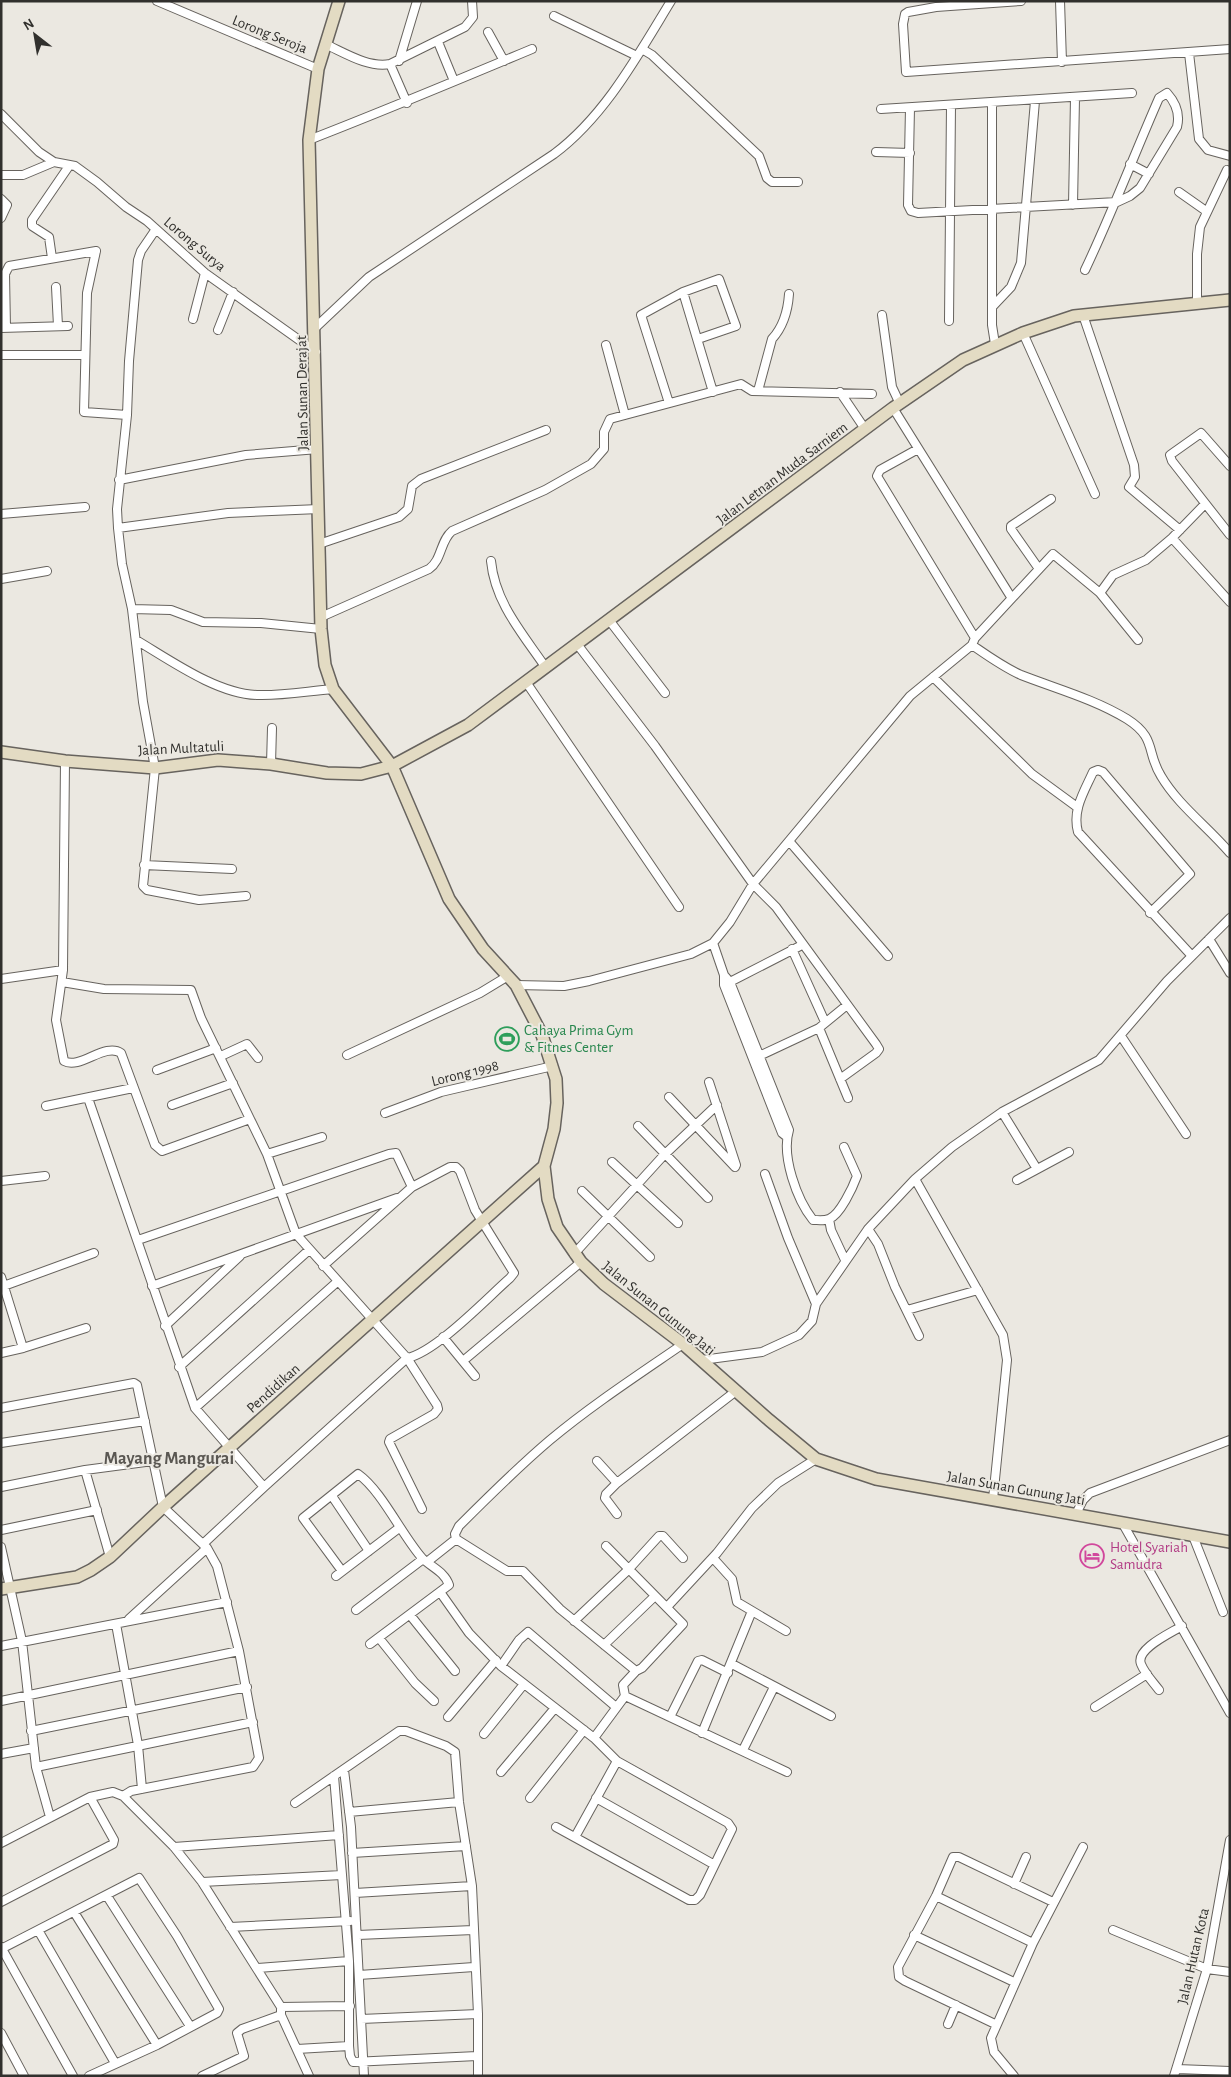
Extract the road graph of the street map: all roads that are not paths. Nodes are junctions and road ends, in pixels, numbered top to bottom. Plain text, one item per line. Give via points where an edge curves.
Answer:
1 (156, 1) edge
2 (339, 1) edge
3 (417, 1) edge
4 (472, 1) edge
5 (670, 1) edge
6 (1021, 1) edge
7 (1060, 1) edge
8 (997, 2) edge
9 (935, 4) edge
10 (554, 16) dead end
11 (488, 32) dead end
12 (438, 42) junction
13 (326, 44) junction
14 (532, 49) dead end
15 (1230, 49) edge
16 (639, 52) junction
17 (1189, 53) junction
18 (398, 61) junction
19 (504, 61) junction
20 (1062, 62) junction
21 (390, 64) junction
22 (318, 69) junction
23 (454, 81) junction
24 (1132, 94) dead end
25 (1075, 98) junction
26 (1034, 101) junction
27 (407, 103) junction
28 (992, 103) junction
29 (951, 106) junction
30 (910, 108) junction
31 (881, 110) dead end
32 (1, 114) edge
33 (309, 140) junction
34 (876, 152) dead end
35 (910, 153) junction
36 (1230, 156) edge
37 (54, 162) junction
38 (1130, 164) junction
39 (69, 166) junction
40 (1227, 170) dead end
41 (1149, 174) junction
42 (1, 175) edge
43 (798, 182) dead end
44 (1179, 192) dead end
45 (1, 199) edge
46 (1117, 202) junction
47 (1073, 204) junction
48 (1027, 208) junction
49 (992, 209) junction
50 (950, 211) junction
51 (1206, 211) junction
52 (1, 218) edge
53 (156, 229) junction
54 (52, 258) junction
55 (1086, 270) dead end
56 (205, 273) junction
57 (56, 287) dead end
58 (233, 292) junction
59 (683, 292) junction
60 (789, 294) dead end
61 (1230, 300) edge
62 (1197, 304) junction
63 (993, 306) junction
64 (882, 315) dead end
65 (1083, 315) junction
66 (193, 320) dead end
67 (949, 321) dead end
68 (58, 326) junction
69 (68, 326) dead end
70 (3, 328) edge
71 (315, 328) junction
72 (218, 330) dead end
73 (1023, 333) junction
74 (698, 339) junction
75 (995, 344) junction
76 (606, 345) dead end
77 (316, 352) junction
78 (85, 354) junction
79 (1, 355) edge
80 (758, 391) junction
81 (713, 392) junction
82 (840, 392) junction
83 (872, 394) dead end
84 (669, 404) junction
85 (897, 406) junction
86 (127, 415) junction
87 (625, 415) junction
88 (865, 429) junction
89 (546, 430) dead end
90 (318, 449) junction
91 (918, 449) junction
92 (1230, 466) edge
93 (119, 480) junction
94 (1095, 494) dead end
95 (1051, 499) dead end
96 (1205, 504) junction
97 (85, 507) dead end
98 (319, 509) junction
99 (1, 514) edge
100 (118, 528) junction
101 (1180, 530) junction
102 (1230, 535) edge
103 (1172, 538) junction
104 (320, 544) junction
105 (491, 561) dead end
106 (1039, 569) junction
107 (47, 571) dead end
108 (1, 579) edge
109 (1100, 593) junction
110 (1011, 597) junction
111 (1230, 602) edge
112 (132, 609) junction
113 (321, 617) junction
114 (609, 620) junction
115 (321, 629) junction
116 (136, 640) junction
117 (1138, 640) dead end
118 (973, 641) junction
119 (577, 644) junction
120 (546, 668) junction
121 (933, 677) junction
122 (526, 682) junction
123 (333, 689) junction
124 (664, 694) dead end
125 (272, 728) dead end
126 (1, 752) edge
127 (65, 761) junction
128 (271, 764) junction
129 (392, 766) junction
130 (155, 768) junction
131 (1077, 808) junction
132 (789, 841) junction
133 (1230, 853) edge
134 (144, 865) junction
135 (232, 869) dead end
136 (753, 884) junction
137 (246, 896) dead end
138 (680, 907) dead end
139 (1150, 913) junction
140 (1230, 918) edge
141 (1209, 939) junction
142 (713, 943) junction
143 (802, 944) junction
144 (792, 949) junction
145 (888, 956) dead end
146 (1192, 956) junction
147 (63, 970) junction
148 (1230, 973) edge
149 (1, 979) edge
150 (512, 981) junction
151 (62, 982) junction
152 (727, 983) junction
153 (847, 1005) junction
154 (826, 1022) junction
155 (819, 1028) junction
156 (1121, 1036) junction
157 (218, 1052) junction
158 (347, 1055) dead end
159 (757, 1057) junction
160 (258, 1058) dead end
161 (553, 1066) junction
162 (157, 1070) dead end
163 (840, 1079) junction
164 (709, 1082) dead end
165 (233, 1083) junction
166 (133, 1088) junction
167 (669, 1097) dead end
168 (88, 1098) junction
169 (848, 1098) dead end
170 (172, 1105) dead end
171 (717, 1105) junction
172 (46, 1106) dead end
173 (1002, 1112) junction
174 (385, 1113) dead end
175 (250, 1119) junction
176 (694, 1125) junction
177 (638, 1126) dead end
178 (1186, 1134) dead end
179 (322, 1137) dead end
180 (844, 1147) dead end
181 (1069, 1152) dead end
182 (267, 1154) junction
183 (664, 1155) junction
184 (612, 1162) dead end
185 (544, 1166) junction
186 (1037, 1170) junction
187 (764, 1174) dead end
188 (44, 1176) dead end
189 (915, 1179) junction
190 (1016, 1180) dead end
191 (1, 1181) edge
192 (637, 1186) junction
193 (412, 1187) junction
194 (281, 1191) junction
195 (582, 1191) dead end
196 (401, 1197) junction
197 (708, 1198) dead end
198 (608, 1218) junction
199 (829, 1219) junction
200 (481, 1220) junction
201 (678, 1223) dead end
202 (868, 1229) junction
203 (296, 1234) junction
204 (138, 1240) junction
205 (309, 1250) junction
206 (94, 1253) dead end
207 (242, 1254) junction
208 (650, 1257) dead end
209 (577, 1258) junction
210 (845, 1260) junction
211 (323, 1266) junction
212 (1, 1277) edge
213 (337, 1282) junction
214 (3, 1286) edge
215 (152, 1286) junction
216 (978, 1290) junction
217 (816, 1304) junction
218 (907, 1310) junction
219 (373, 1318) junction
220 (165, 1326) junction
221 (86, 1328) dead end
222 (919, 1336) dead end
223 (442, 1337) junction
224 (683, 1344) junction
225 (23, 1348) junction
226 (1, 1353) edge
227 (407, 1358) junction
228 (702, 1360) junction
229 (463, 1361) junction
230 (179, 1367) junction
231 (475, 1376) dead end
232 (736, 1391) junction
233 (1, 1408) edge
234 (195, 1408) junction
235 (145, 1421) junction
236 (1230, 1440) edge
237 (1, 1443) edge
238 (228, 1449) junction
239 (816, 1459) junction
240 (153, 1461) junction
241 (597, 1461) dead end
242 (85, 1470) junction
243 (617, 1483) junction
244 (1, 1487) edge
245 (264, 1487) junction
246 (332, 1496) junction
247 (993, 1499) junction
248 (163, 1507) junction
249 (422, 1509) dead end
250 (97, 1510) junction
251 (617, 1514) dead end
252 (1076, 1514) junction
253 (1123, 1524) junction
254 (398, 1528) junction
255 (1, 1530) edge
256 (1193, 1536) junction
257 (456, 1539) junction
258 (1230, 1542) edge
259 (205, 1546) junction
260 (606, 1546) dead end
261 (1, 1547) edge
262 (368, 1551) junction
263 (110, 1557) junction
264 (683, 1558) dead end
265 (713, 1558) junction
266 (425, 1560) junction
267 (628, 1570) junction
268 (7, 1588) edge
269 (440, 1592) junction
270 (655, 1596) junction
271 (228, 1602) junction
272 (666, 1607) junction
273 (356, 1610) dead end
274 (752, 1611) junction
275 (1223, 1612) dead end
276 (410, 1615) junction
277 (128, 1620) junction
278 (574, 1621) junction
279 (116, 1624) junction
280 (1182, 1626) junction
281 (786, 1631) dead end
282 (379, 1638) junction
283 (22, 1641) junction
284 (370, 1644) dead end
285 (604, 1645) junction
286 (1, 1646) edge
287 (239, 1651) junction
288 (498, 1663) junction
289 (732, 1664) junction
290 (636, 1671) junction
291 (455, 1672) dead end
292 (728, 1673) junction
293 (1147, 1674) junction
294 (124, 1675) junction
295 (524, 1684) junction
296 (774, 1686) junction
297 (247, 1687) junction
298 (1159, 1690) dead end
299 (28, 1696) junction
300 (626, 1696) junction
301 (1, 1701) edge
302 (434, 1701) dead end
303 (1095, 1706) dead end
304 (616, 1707) junction
305 (555, 1708) junction
306 (130, 1710) junction
307 (1230, 1713) edge
308 (448, 1716) dead end
309 (831, 1716) dead end
310 (670, 1717) junction
311 (253, 1722) junction
312 (584, 1730) junction
313 (31, 1731) junction
314 (702, 1733) junction
315 (484, 1734) dead end
316 (594, 1738) junction
317 (138, 1745) junction
318 (34, 1748) junction
319 (743, 1750) junction
320 (1, 1754) edge
321 (617, 1762) junction
322 (36, 1767) junction
323 (344, 1770) junction
324 (500, 1772) dead end
325 (787, 1772) dead end
326 (334, 1776) junction
327 (142, 1788) junction
328 (123, 1796) junction
329 (90, 1797) junction
330 (530, 1798) dead end
331 (596, 1798) junction
332 (459, 1802) junction
333 (295, 1803) dead end
334 (349, 1812) junction
335 (50, 1817) junction
336 (556, 1827) dead end
337 (338, 1835) junction
338 (575, 1837) junction
339 (1230, 1840) edge
340 (1, 1843) edge
341 (466, 1846) junction
342 (174, 1847) junction
343 (1083, 1847) dead end
344 (352, 1853) junction
345 (1228, 1854) edge
346 (1026, 1857) dead end
347 (713, 1864) junction
348 (342, 1876) junction
349 (202, 1882) junction
350 (1014, 1884) junction
351 (472, 1886) junction
352 (355, 1893) junction
353 (107, 1896) junction
354 (936, 1896) junction
355 (1, 1902) edge
356 (1052, 1902) junction
357 (74, 1912) junction
358 (347, 1921) junction
359 (357, 1921) junction
360 (230, 1927) junction
361 (38, 1930) junction
362 (473, 1930) junction
363 (1113, 1930) dead end
364 (358, 1935) junction
365 (914, 1935) junction
366 (1032, 1943) junction
367 (2, 1948) edge
368 (350, 1961) junction
369 (474, 1967) junction
370 (258, 1968) junction
371 (1207, 1969) junction
372 (1230, 1972) edge
373 (359, 1975) junction
374 (1014, 1982) junction
375 (956, 2005) junction
376 (350, 2006) junction
377 (281, 2011) junction
378 (478, 2014) junction
379 (361, 2019) junction
380 (948, 2024) dead end
381 (996, 2024) junction
382 (190, 2026) junction
383 (1, 2033) edge
384 (157, 2044) junction
385 (349, 2046) junction
386 (297, 2049) junction
387 (477, 2056) junction
388 (363, 2061) junction
389 (115, 2063) junction
390 (1230, 2071) edge
391 (1175, 2072) edge
392 (24, 2076) edge
393 (73, 2076) edge
394 (89, 2076) edge
395 (202, 2076) edge
396 (309, 2076) edge
397 (364, 2076) edge
398 (478, 2076) edge
399 (1014, 2076) edge

1 - 22 street, Lorong Seroja
2 - 13 street, Jalan Sunan Derajat
3 - 18 street
4 - 12 street via 471,22
5 - 16 street
6 - 8 street
7 - 20 street
8 - 9 street
9 - 20 street via 905,14 906,72
10 - 16 street
11 - 19 street
12 - 18 street
12 - 23 street
13 - 21 street via 380,66
13 - 22 street, Jalan Sunan Derajat
14 - 19 street
15 - 17 street
16 - 43 street via 652,55 759,156 772,182
16 - 71 street via 588,123 565,146 369,277
17 - 20 street
17 - 36 street via 1199,139 1208,150
18 - 21 street
19 - 23 street
21 - 27 street
22 - 33 street, Jalan Sunan Derajat
23 - 27 street
24 - 25 street
25 - 26 street
25 - 47 street
26 - 28 street
26 - 48 street
27 - 33 street
28 - 29 street
28 - 49 street
29 - 30 street
29 - 50 street
30 - 31 street
30 - 35 street
32 - 37 street via 39,152
33 - 71 street, Jalan Sunan Derajat
34 - 35 street
35 - 50 street via 908,205 911,211
37 - 39 street, Lorong Surya
37 - 42 street via 23,175
38 - 41 street
38 - 41 street via 1159,98 1167,93 1178,120 1172,137
38 - 46 street
39 - 53 street, Lorong Surya via 75,166
39 - 54 street via 61,173 32,220 32,226 49,237
40 - 51 street
41 - 46 street via 1135,193
44 - 51 street
45 - 52 street via 7,205
46 - 47 street
46 - 55 street
47 - 48 street
48 - 49 street
48 - 63 street via 1021,263 1011,287
49 - 50 street
49 - 63 street
50 - 67 street
51 - 62 street via 1200,227 1197,254
53 - 56 street, Lorong Surya
53 - 86 street via 138,260
54 - 70 street via 12,264 6,269
54 - 78 street via 96,251 86,294
56 - 58 street, Lorong Surya
56 - 66 street
57 - 68 street
58 - 72 street
58 - 77 street, Lorong Surya
59 - 74 street
59 - 74 street via 719,279 736,326
59 - 84 street via 641,314
60 - 80 street via 788,307 778,333 772,339
61 - 62 street, Jalan Letnan Muda Sarniem
62 - 65 street, Jalan Letnan Muda Sarniem
63 - 75 street
64 - 85 street
65 - 73 street, Jalan Letnan Muda Sarniem
65 - 101 street via 1134,465 1135,477 1129,487
68 - 69 street
68 - 70 street
71 - 77 street, Jalan Sunan Derajat
73 - 75 street, Jalan Letnan Muda Sarniem
73 - 94 street
74 - 81 street
75 - 85 street, Jalan Letnan Muda Sarniem via 963,360
76 - 87 street
77 - 90 street, Jalan Sunan Derajat
78 - 79 street
78 - 86 street via 84,412
80 - 81 street via 741,384
80 - 82 street
81 - 84 street
82 - 83 street
82 - 88 street
84 - 87 street
85 - 88 street, Jalan Letnan Muda Sarniem
85 - 91 street
86 - 93 street
87 - 113 street via 610,419 606,425 604,449 591,464 545,490 452,531 446,537 435,564 428,569
88 - 114 street, Jalan Letnan Muda Sarniem
89 - 104 street via 421,479 412,486 408,509 399,517
90 - 93 street via 246,455
90 - 98 street, Jalan Sunan Derajat
91 - 110 street
91 - 118 street via 880,470 877,476
92 - 96 street via 1201,433 1170,455
93 - 100 street
95 - 106 street via 1011,526
96 - 101 street
96 - 102 street
97 - 99 street
98 - 100 street via 228,513
98 - 104 street, Jalan Sunan Derajat
100 - 112 street
101 - 103 street
103 - 109 street via 1135,566 1116,572
103 - 111 street
104 - 113 street, Jalan Sunan Derajat
105 - 120 street via 496,588 505,608
106 - 109 street via 1053,554
106 - 110 street
107 - 108 street
109 - 117 street
110 - 118 street
112 - 115 street via 172,610 203,622
112 - 116 street
113 - 115 street, Jalan Sunan Derajat
114 - 119 street, Jalan Letnan Muda Sarniem
114 - 124 street
115 - 123 street, Jalan Sunan Derajat via 324,665
116 - 123 street via 213,683 237,692 257,695
116 - 130 street
118 - 121 street
118 - 133 street via 998,664 1089,700 1128,720 1145,734 1160,775
119 - 120 street, Jalan Letnan Muda Sarniem
119 - 136 street via 656,746
120 - 122 street, Jalan Letnan Muda Sarniem
121 - 131 street via 1032,774
121 - 132 street via 910,696
122 - 129 street, Jalan Letnan Muda Sarniem via 468,725
122 - 138 street
123 - 129 street, Jalan Sunan Derajat
125 - 128 street
126 - 127 street, Jalan Multatuli
127 - 130 street, Jalan Multatuli
127 - 147 street
128 - 129 street, Jalan Multatuli via 352,774
128 - 130 street, Jalan Multatuli via 218,760
129 - 150 street, Jalan Sunan Gunung Jati via 449,899 483,949
130 - 134 street
131 - 139 street via 1074,819 1078,832
131 - 139 street via 1093,772 1103,772 1190,874
132 - 136 street
132 - 145 street
134 - 135 street
134 - 137 street via 142,883 147,890 199,900
136 - 142 street
136 - 143 street via 776,907
139 - 146 street
140 - 141 street
141 - 146 street
141 - 148 street
142 - 150 street via 691,954 564,986
142 - 152 street
143 - 144 street
143 - 153 street
144 - 152 street
144 - 154 street
146 - 156 street
147 - 149 street
147 - 151 street
150 - 158 street
150 - 161 street, Jalan Sunan Gunung Jati via 542,1035
151 - 157 street via 104,989 189,989
151 - 166 street via 56,1020 64,1061 72,1063 118,1050
152 - 159 street
153 - 154 street
153 - 163 street via 879,1048
154 - 155 street
155 - 159 street
155 - 163 street
156 - 173 street via 1099,1060
156 - 178 street
157 - 160 street via 247,1044
157 - 162 street
157 - 165 street
159 - 199 street via 782,1133 787,1137 787,1160 807,1212 813,1220
161 - 174 street, Lorong 1998 via 441,1092
161 - 185 street, Jalan Sunan Gunung Jati via 554,1129
163 - 169 street
164 - 171 street
165 - 170 street
165 - 175 street
166 - 168 street
166 - 175 street via 155,1145 162,1151
167 - 176 street
168 - 172 street
168 - 204 street
171 - 176 street
171 - 176 street via 735,1167
173 - 186 street
173 - 189 street via 952,1147
175 - 182 street
176 - 183 street
177 - 183 street
179 - 182 street
180 - 199 street via 857,1176 842,1205
181 - 186 street
182 - 194 street
183 - 192 street
183 - 197 street
184 - 192 street
185 - 200 street, Pendidikan
185 - 209 street, Jalan Sunan Gunung Jati via 557,1228
186 - 190 street
187 - 217 street
188 - 191 street
189 - 202 street
189 - 216 street
192 - 198 street
192 - 201 street
193 - 194 street via 396,1153
193 - 196 street
193 - 200 street via 456,1167
194 - 203 street
194 - 204 street
195 - 198 street
196 - 203 street
196 - 211 street
198 - 208 street
198 - 209 street
199 - 210 street
200 - 219 street, Pendidikan
200 - 223 street via 514,1273
202 - 210 street
202 - 218 street via 878,1244
203 - 205 street
203 - 207 street
204 - 215 street
205 - 211 street
205 - 230 street
206 - 214 street
207 - 215 street
207 - 220 street
209 - 224 street, Jalan Sunan Gunung Jati via 604,1284
209 - 229 street
210 - 217 street
211 - 213 street
212 - 214 street
213 - 219 street
213 - 234 street
214 - 225 street
215 - 220 street
216 - 218 street
216 - 247 street via 1000,1327 1006,1360
217 - 228 street via 812,1321 799,1336 781,1345 762,1352
218 - 222 street
219 - 227 street
219 - 238 street, Pendidikan
220 - 230 street
221 - 225 street
223 - 227 street via 419,1355
223 - 229 street
224 - 228 street, Jalan Sunan Gunung Jati
224 - 257 street via 612,1392 550,1440 458,1526
225 - 226 street
227 - 245 street
227 - 249 street via 438,1409 389,1442
228 - 232 street, Jalan Sunan Gunung Jati
229 - 231 street
230 - 234 street
232 - 239 street, Jalan Sunan Gunung Jati
232 - 243 street
233 - 235 street via 134,1383 138,1387
234 - 238 street
235 - 237 street
235 - 240 street
236 - 252 street via 1090,1493
238 - 245 street
238 - 248 street, Pendidikan
239 - 247 street, Jalan Sunan Gunung Jati via 876,1479
239 - 265 street via 778,1483 752,1508
240 - 242 street
240 - 248 street
241 - 243 street
242 - 244 street
242 - 250 street
243 - 251 street via 605,1498
245 - 259 street
246 - 254 street via 358,1474 375,1492
246 - 262 street
246 - 262 street via 304,1518 339,1574
247 - 252 street, Jalan Sunan Gunung Jati
248 - 259 street
248 - 263 street, Pendidikan
250 - 255 street
250 - 263 street
252 - 253 street, Jalan Sunan Gunung Jati
253 - 256 street, Jalan Sunan Gunung Jati
253 - 280 street
254 - 262 street
254 - 266 street
256 - 258 street, Jalan Sunan Gunung Jati
256 - 275 street
257 - 266 street
257 - 278 street via 507,1571 523,1571
259 - 271 street via 217,1566
259 - 277 street
260 - 267 street
261 - 268 street
263 - 268 street, Pendidikan via 77,1576
264 - 267 street via 663,1536 659,1536
265 - 272 street
265 - 274 street via 732,1579 737,1602
266 - 269 street via 448,1583
266 - 273 street
267 - 270 street
267 - 278 street
268 - 283 street
269 - 276 street
269 - 288 street via 469,1633
270 - 272 street
270 - 285 street
271 - 277 street
271 - 287 street
272 - 290 street via 683,1624
274 - 281 street
274 - 289 street
276 - 282 street
276 - 291 street
277 - 279 street
278 - 285 street
279 - 283 street
279 - 294 street
280 - 293 street via 1143,1652 1141,1663
280 - 307 street
282 - 284 street
282 - 302 street
283 - 286 street
283 - 299 street
285 - 290 street
287 - 294 street
287 - 297 street
288 - 295 street
288 - 304 street via 528,1632
288 - 308 street
289 - 292 street
289 - 296 street
290 - 300 street via 623,1685
292 - 310 street via 698,1661
292 - 314 street
293 - 298 street
293 - 303 street
294 - 299 street
294 - 306 street
295 - 305 street
295 - 315 street
296 - 309 street
296 - 319 street
297 - 306 street
297 - 311 street
299 - 301 street
299 - 313 street
300 - 304 street
300 - 310 street
304 - 316 street
305 - 312 street
305 - 324 street
306 - 313 street
306 - 317 street
310 - 314 street
311 - 317 street
311 - 327 street via 259,1758 253,1767
312 - 316 street
312 - 330 street
313 - 318 street
314 - 319 street
316 - 321 street
317 - 322 street
317 - 327 street
318 - 320 street
318 - 322 street
319 - 325 street
321 - 331 street
321 - 347 street via 730,1825 732,1829
322 - 335 street
323 - 326 street
323 - 332 street via 399,1731 406,1731 455,1752
323 - 334 street
326 - 333 street
326 - 337 street
327 - 328 street
328 - 329 street via 114,1792
328 - 342 street
329 - 335 street
329 - 355 street via 114,1840 113,1844
331 - 338 street
331 - 347 street
332 - 334 street
332 - 341 street
334 - 344 street
335 - 340 street
336 - 338 street
337 - 342 street
337 - 348 street
338 - 347 street via 689,1900 700,1895
339 - 345 street, Jalan Hutan Kota
341 - 344 street
341 - 351 street
342 - 349 street
343 - 356 street
344 - 352 street
345 - 371 street, Jalan Hutan Kota
346 - 350 street
348 - 349 street
348 - 358 street
349 - 360 street
350 - 354 street via 953,1857
350 - 356 street
351 - 352 street
351 - 362 street
352 - 359 street
353 - 357 street
353 - 382 street
353 - 382 street via 139,1878 177,1936 219,2009
354 - 365 street
354 - 366 street
356 - 366 street
357 - 361 street
357 - 384 street
358 - 359 street
358 - 360 street
358 - 368 street
359 - 364 street
360 - 370 street
361 - 367 street
361 - 389 street
362 - 364 street
362 - 369 street
363 - 371 street
364 - 373 street
365 - 374 street
365 - 375 street via 898,1967 899,1977
366 - 374 street
367 - 393 street
368 - 370 street
368 - 376 street
369 - 373 street
369 - 378 street
370 - 377 street
371 - 372 street
371 - 391 street, Jalan Hutan Kota
373 - 379 street
374 - 381 street
375 - 380 street
375 - 381 street
376 - 377 street
376 - 385 street
377 - 386 street
377 - 395 street via 242,2028 237,2033 244,2056
378 - 379 street
378 - 387 street
379 - 388 street
381 - 399 street via 991,2038 994,2052
382 - 384 street
383 - 392 street
384 - 389 street
385 - 386 street
385 - 388 street via 351,2060
386 - 396 street
387 - 388 street
387 - 398 street
388 - 397 street
389 - 394 street
390 - 391 street

